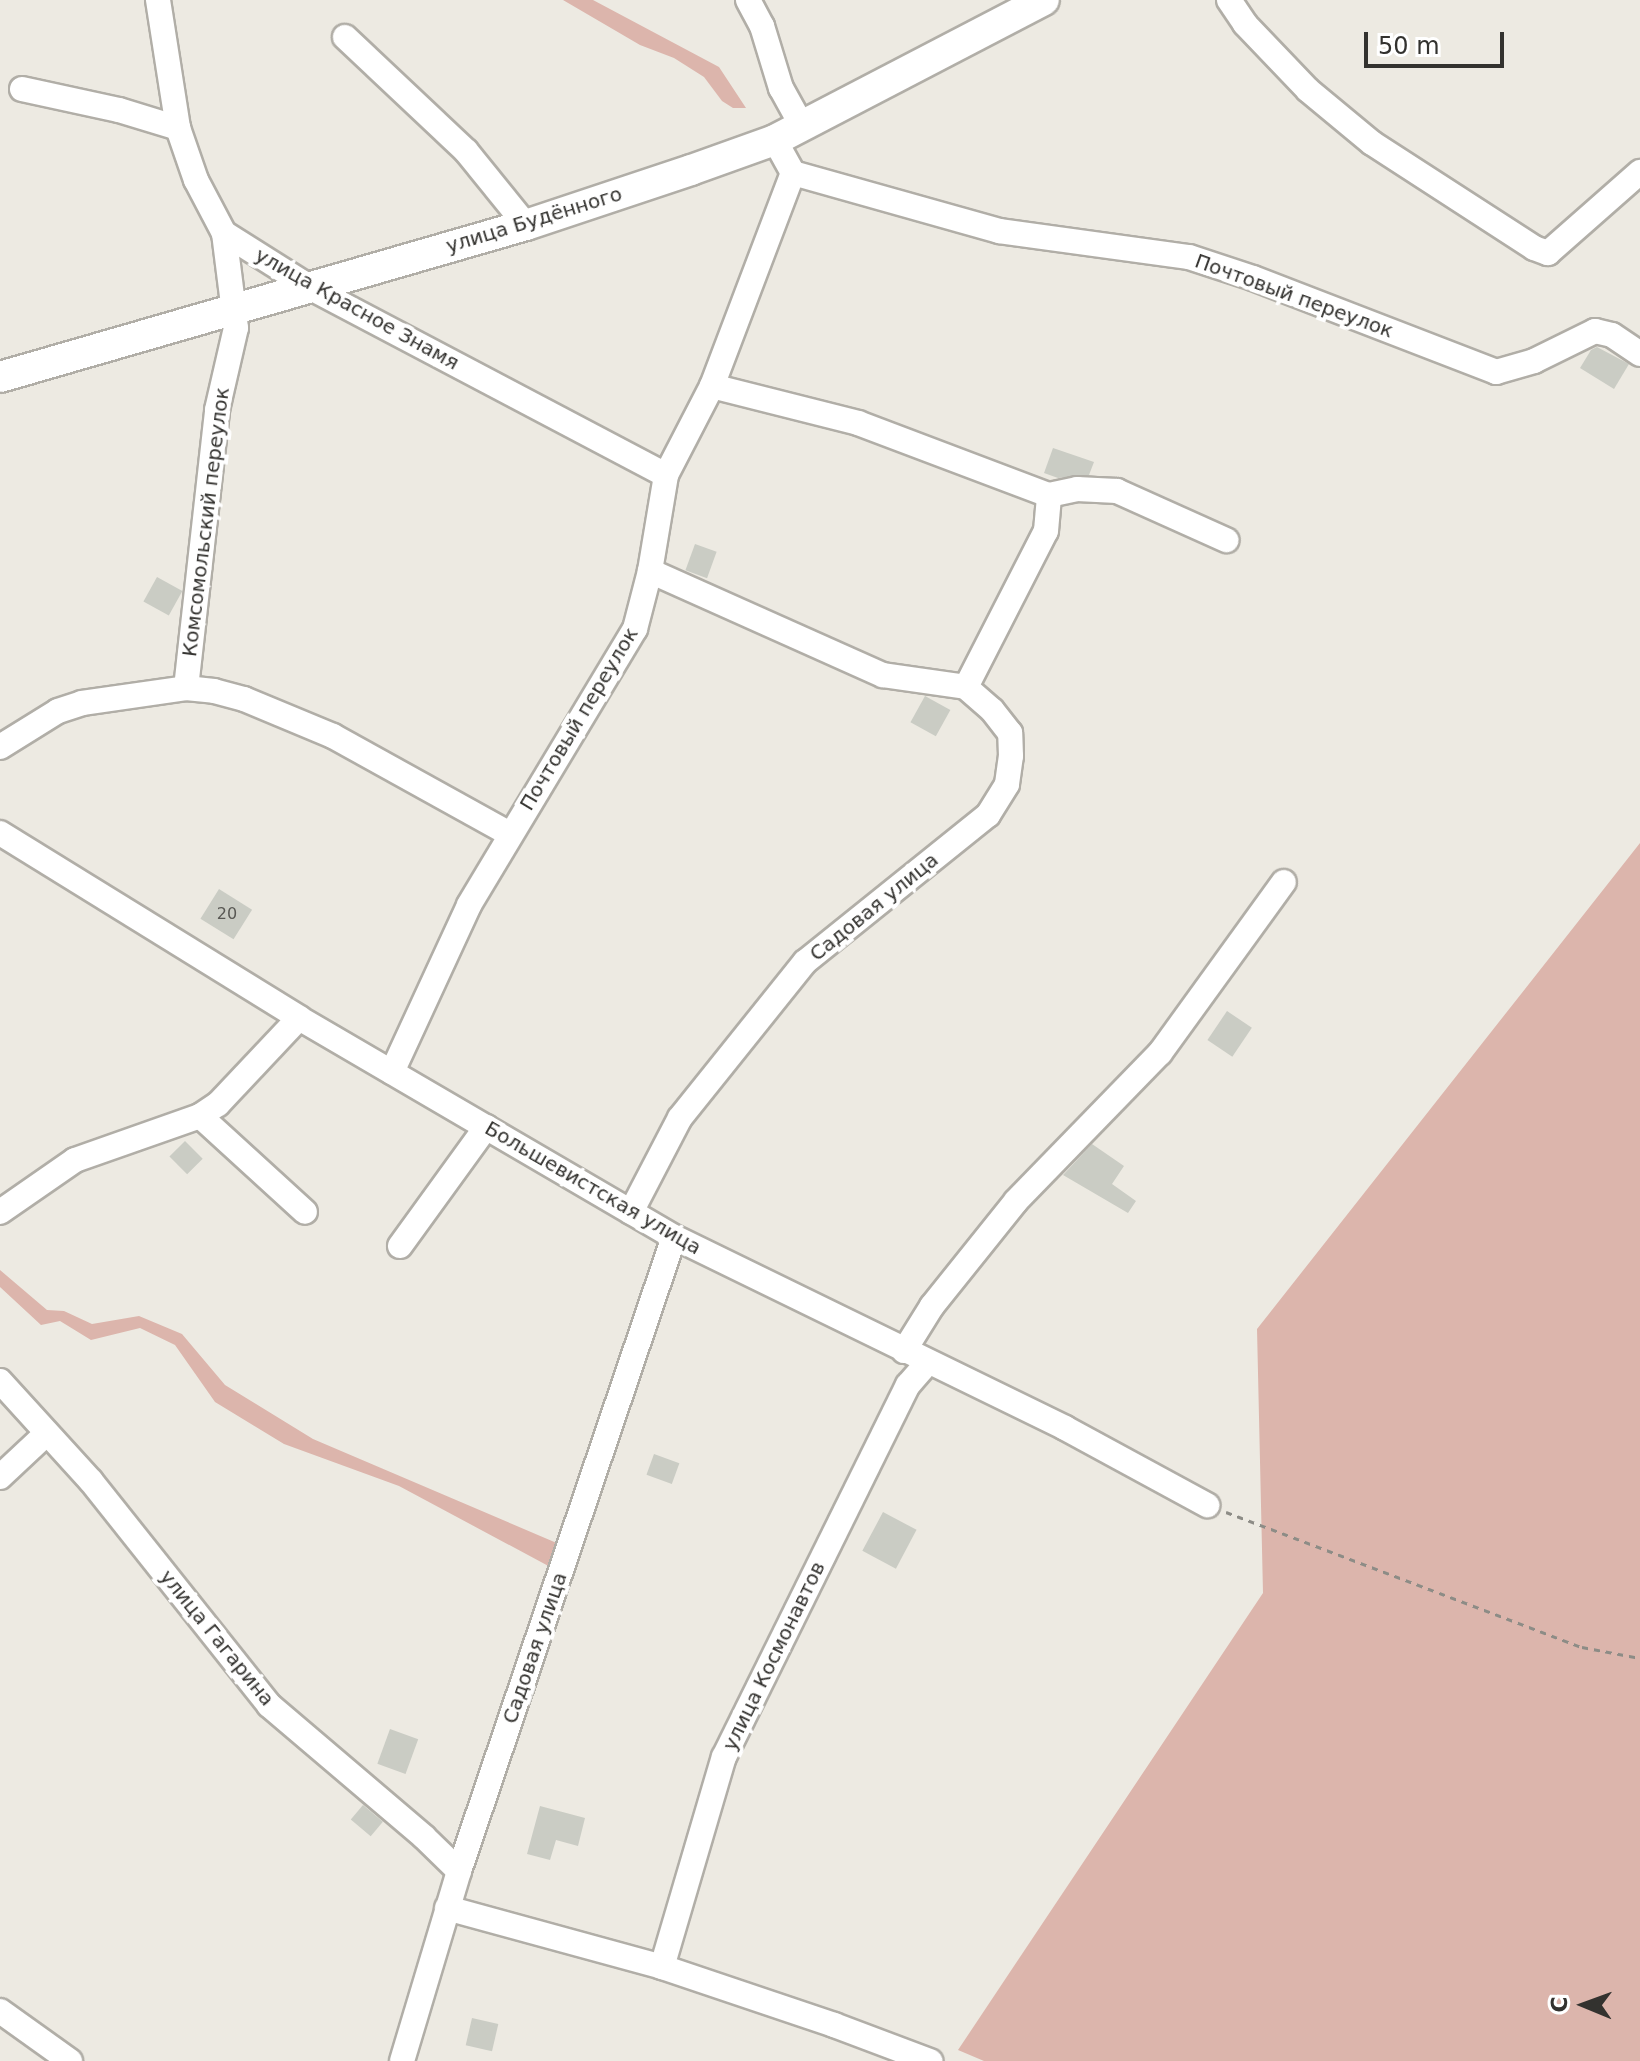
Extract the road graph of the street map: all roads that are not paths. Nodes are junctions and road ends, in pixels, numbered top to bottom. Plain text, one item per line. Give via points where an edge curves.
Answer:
1 (158, 0) edge
2 (748, 0) edge
3 (1044, 0) edge
4 (1229, 0) edge
5 (345, 37) dead end
6 (22, 89) dead end
7 (178, 128) junction
8 (789, 133) junction
9 (1640, 172) edge
10 (793, 173) junction
11 (526, 225) junction
12 (224, 233) junction
13 (311, 288) junction
14 (235, 311) junction
15 (1640, 354) edge
16 (0, 377) edge
17 (712, 386) junction
18 (666, 475) junction
19 (1049, 495) junction
20 (1226, 540) dead end
21 (650, 571) junction
22 (966, 687) junction
23 (186, 688) junction
24 (0, 747) edge
25 (0, 833) edge
26 (510, 834) junction
27 (1284, 882) dead end
28 (299, 1018) junction
29 (392, 1072) junction
30 (200, 1116) junction
31 (486, 1127) junction
32 (0, 1212) edge
33 (305, 1212) dead end
34 (631, 1212) junction
35 (674, 1237) junction
36 (400, 1246) dead end
37 (904, 1351) junction
38 (927, 1363) junction
39 (0, 1381) edge
40 (47, 1433) junction
41 (0, 1477) edge
42 (1207, 1505) road end
43 (459, 1871) junction
44 (447, 1908) junction
45 (662, 1967) junction
46 (0, 2011) edge
47 (70, 2061) edge
48 (402, 2061) edge
49 (930, 2061) edge

1 - 7 street, улица Красное Знамя
2 - 8 street via 762,26
3 - 8 main road, улица Будённого
4 - 9 street via 1308,90 1372,143 1548,253
5 - 11 street via 466,151
6 - 7 street
7 - 12 street, улица Красное Знамя via 196,180
8 - 10 street
8 - 11 main road, улица Будённого
10 - 15 street, Почтовый переулок via 999,231 1189,257 1496,372 1534,361 1595,331 1612,335
10 - 17 street, Почтовый переулок
11 - 13 main road, улица Будённого
12 - 13 street, улица Красное Знамя
12 - 14 street, Комсомольский переулок
13 - 14 main road, улица Будённого
13 - 18 street, улица Красное Знамя
14 - 16 main road, улица Будённого
14 - 23 street, Комсомольский переулок via 236,328 217,410
17 - 18 street, Почтовый переулок
17 - 19 street via 858,423
18 - 21 street, Почтовый переулок
19 - 20 street via 1077,489 1117,491
19 - 22 street via 1046,531
21 - 22 street via 883,675
21 - 26 street, Почтовый переулок via 635,629
22 - 34 street, Садовая улица via 1010,733 1007,784 988,815 805,962 680,1118
23 - 24 street via 70,707
23 - 26 street via 244,699 333,736
25 - 28 street, Большевистская улица
26 - 29 street, Почтовый переулок via 469,905
27 - 37 street via 1160,1053 1016,1201 932,1306
28 - 29 street, Большевистская улица
28 - 30 street via 218,1104
29 - 31 street, Большевистская улица
30 - 32 street via 75,1160
30 - 33 street
31 - 34 street, Большевистская улица
31 - 36 street
34 - 35 street, Большевистская улица
35 - 37 street, Большевистская улица
35 - 43 street, Садовая улица
37 - 38 street, Большевистская улица
38 - 42 street, Большевистская улица via 1065,1428
38 - 45 street, улица Космонавтов via 908,1385 724,1757
39 - 40 street, улица Гагарина
40 - 41 street
40 - 43 street, улица Гагарина via 269,1705
43 - 44 street, Садовая улица
44 - 45 street
44 - 48 street, Садовая улица
45 - 49 street
46 - 47 street

